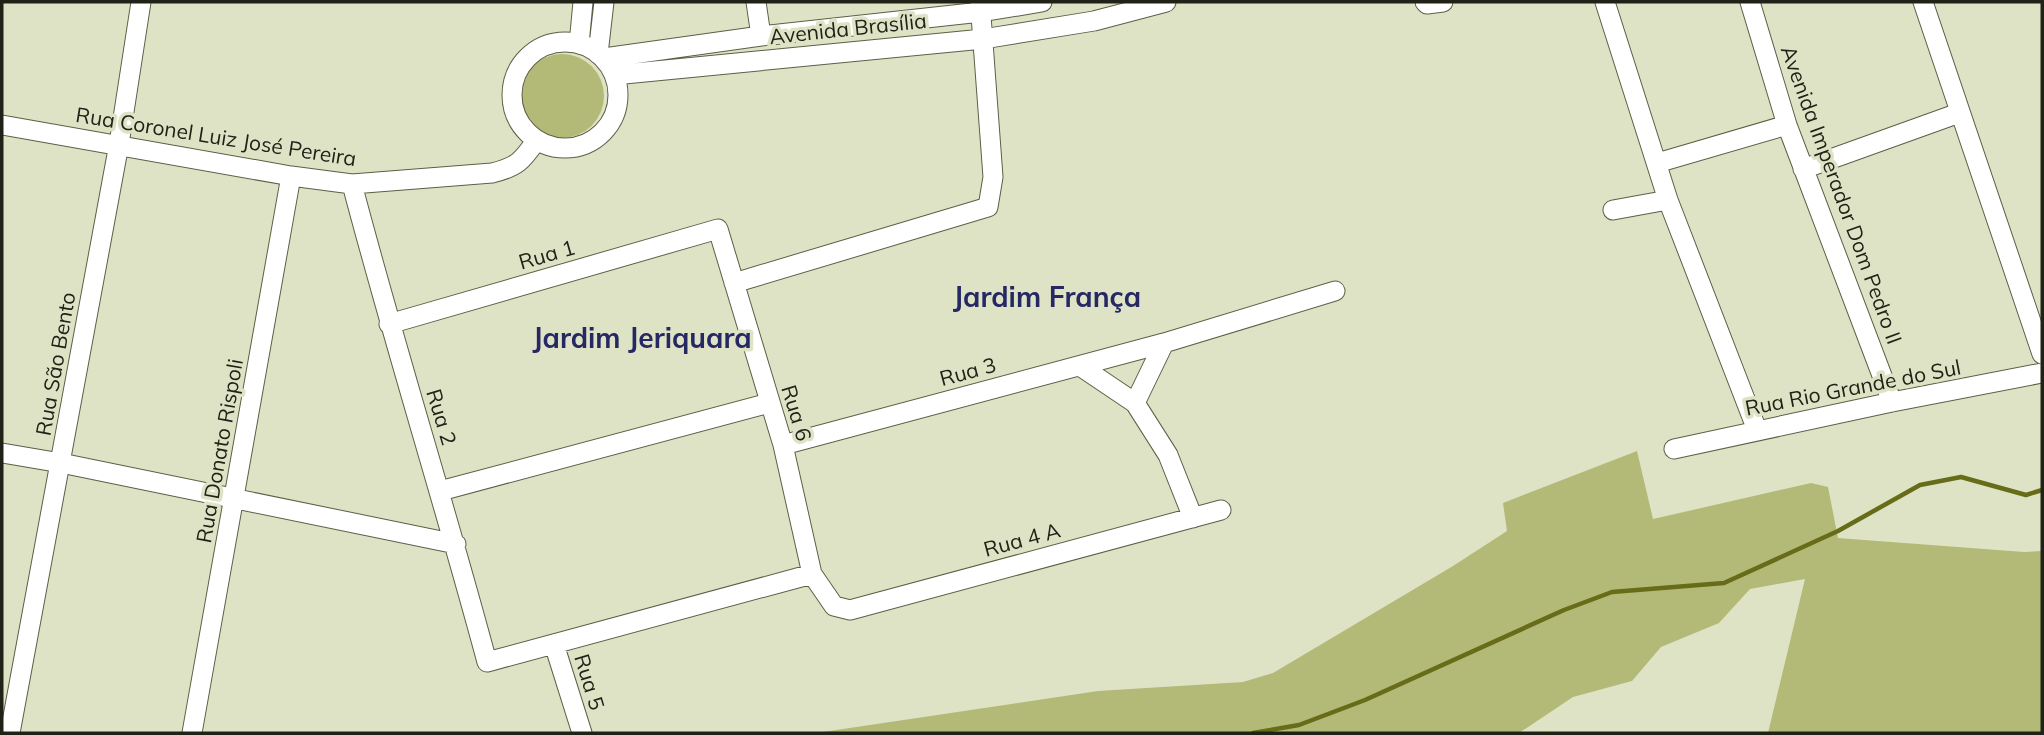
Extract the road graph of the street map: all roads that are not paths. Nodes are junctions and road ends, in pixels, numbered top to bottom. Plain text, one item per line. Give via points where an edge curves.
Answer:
1 (141, 2) edge
2 (583, 2) edge
3 (604, 2) edge
4 (756, 2) edge
5 (1042, 2) edge
6 (1166, 2) edge
7 (1425, 2) edge
8 (1443, 2) edge
9 (1605, 2) edge
10 (1750, 2) edge
11 (1923, 2) edge
12 (981, 7) edge
13 (894, 11) edge
14 (761, 36) junction
15 (983, 39) junction
16 (579, 44) junction
17 (601, 56) junction
18 (614, 75) junction
19 (1959, 113) junction
20 (2, 125) edge
21 (1787, 125) junction
22 (536, 141) junction
23 (119, 144) junction
24 (1657, 163) junction
25 (1803, 169) junction
26 (291, 176) junction
27 (352, 184) junction
28 (1668, 200) junction
29 (1613, 210) dead end
30 (718, 229) joint
31 (734, 283) junction
32 (1335, 291) dead end
33 (389, 324) junction
34 (1164, 344) junction
35 (2042, 354) edge
36 (1080, 366) junction
37 (2042, 373) edge
38 (1892, 402) junction
39 (769, 403) junction
40 (1135, 403) junction
41 (1757, 430) junction
42 (783, 445) junction
43 (1674, 449) dead end
44 (2, 453) edge
45 (61, 463) junction
46 (440, 491) junction
47 (234, 499) junction
48 (1221, 510) dead end
49 (1193, 518) junction
50 (456, 544) junction
51 (812, 574) junction
52 (834, 606) joint
53 (554, 644) junction
54 (10, 733) edge
55 (192, 733) edge
56 (582, 733) edge

1 - 23 street, Rua São Bento
2 - 16 street
3 - 17 street
4 - 14 street
5 - 12 street, Avenida Brasília
6 - 15 street, Avenida Brasília via 1094,21
7 - 8 street
9 - 24 street
10 - 21 street, Avenida Imperador Dom Pedro II
11 - 19 street
12 - 13 street, Avenida Brasília
12 - 15 street
13 - 14 street, Avenida Brasília
14 - 17 street, Avenida Brasília
15 - 18 street, Avenida Brasília
15 - 31 street via 993,177 988,207
16 - 17 street
16 - 22 street via 554,44 531,54 513,82 515,115
17 - 18 street
18 - 22 street via 617,108 600,136 568,149
19 - 25 street
19 - 35 street
20 - 23 street, Rua Coronel Luiz José Pereira
21 - 24 street
21 - 25 street, Avenida Imperador Dom Pedro II
22 - 27 street, Rua Coronel Luiz José Pereira via 522,161 492,173
23 - 26 street, Rua Coronel Luiz José Pereira
23 - 45 street, Rua São Bento
24 - 28 street
25 - 38 street, Avenida Imperador Dom Pedro II
26 - 27 street, Rua Coronel Luiz José Pereira
26 - 47 street, Rua Donato Rispoli
27 - 33 street, Rua 2
28 - 29 street
28 - 41 street
30 - 31 street, Rua 6
30 - 33 street, Rua 1
31 - 39 street, Rua 6
32 - 34 street, Rua 3
33 - 46 street, Rua 2
34 - 36 street, Rua 3
34 - 40 street
36 - 40 street
36 - 42 street, Rua 3
37 - 38 street, Rua Rio Grande do Sul
38 - 41 street, Rua Rio Grande do Sul
39 - 42 street, Rua 6
39 - 46 street
40 - 49 street via 1168,455
41 - 43 street, Rua Rio Grande do Sul
42 - 51 street, Rua 6
44 - 45 street
45 - 47 street
45 - 54 street, Rua São Bento
46 - 50 street, Rua 2
47 - 50 street
47 - 55 street, Rua Donato Rispoli
48 - 49 street, Rua 4 A
49 - 52 street, Rua 4 A via 850,610
50 - 53 street, Rua 2 via 487,662
51 - 52 street, Rua 6
51 - 53 street
53 - 56 street, Rua 5

